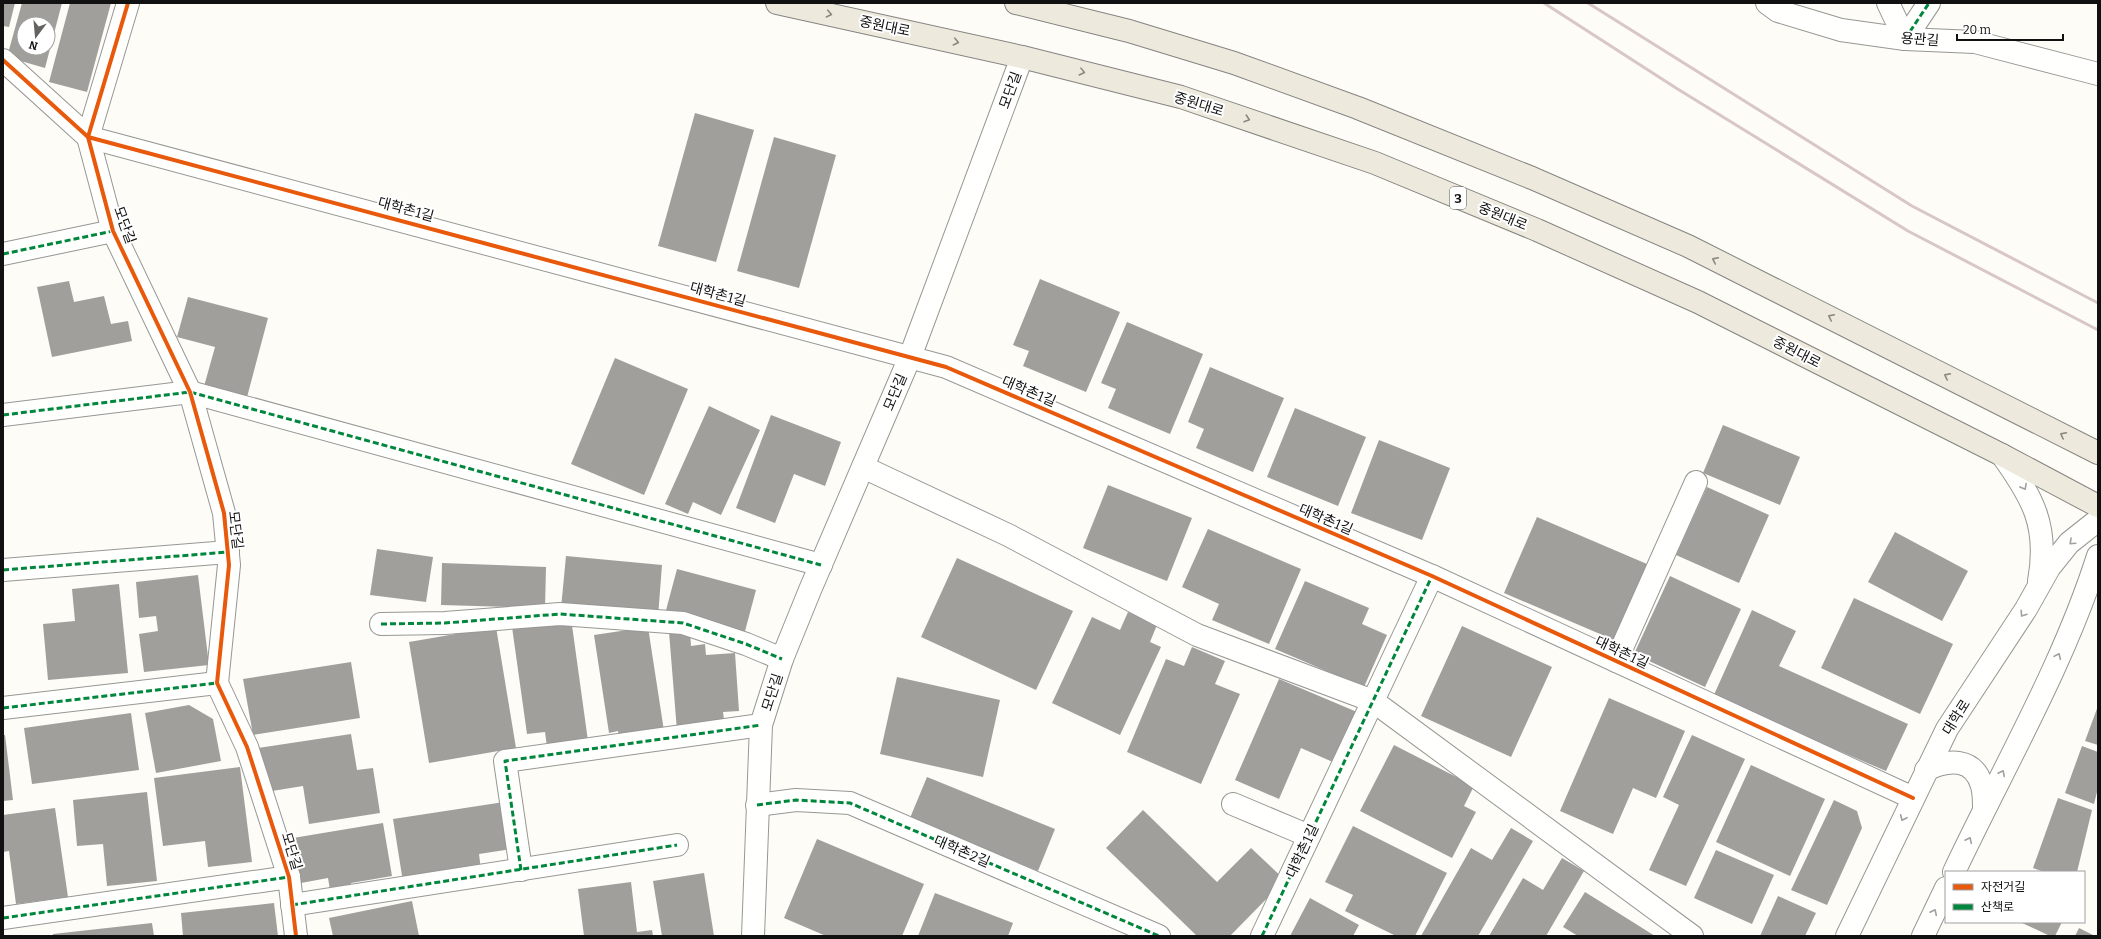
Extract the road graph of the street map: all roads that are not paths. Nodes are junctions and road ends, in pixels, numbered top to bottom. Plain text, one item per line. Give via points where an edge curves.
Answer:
1 (128, 3) edge
2 (777, 3) edge
3 (1016, 3) edge
4 (1767, 3) edge
5 (1888, 3) edge
6 (1929, 3) edge
7 (1905, 39) junction
8 (1022, 56) junction
9 (3, 60) edge
10 (2098, 74) edge
11 (88, 137) junction
12 (114, 231) junction
13 (3, 254) edge
14 (910, 357) junction
15 (190, 392) junction
16 (3, 415) edge
17 (2098, 453) edge
18 (2002, 455) junction
19 (863, 467) junction
20 (1696, 482) dead end
21 (2098, 506) edge
22 (2098, 520) edge
23 (228, 552) junction
24 (2098, 556) edge
25 (821, 565) junction
26 (3, 570) edge
27 (1432, 576) junction
28 (2037, 589) junction
29 (2098, 594) edge
30 (2079, 609) junction
31 (381, 624) dead end
32 (782, 659) junction
33 (1616, 661) junction
34 (217, 683) junction
35 (1373, 701) junction
36 (3, 708) edge
37 (761, 725) junction
38 (1926, 770) junction
39 (1913, 798) junction
40 (1232, 804) dead end
41 (757, 805) junction
42 (1984, 808) junction
43 (1309, 836) junction
44 (677, 846) dead end
45 (521, 870) junction
46 (1954, 871) edge
47 (289, 877) junction
48 (1945, 890) edge
49 (292, 906) junction
50 (3, 918) edge
51 (296, 936) edge
52 (753, 936) edge
53 (1159, 936) edge
54 (1262, 936) edge
55 (1692, 936) edge
56 (1847, 936) edge
57 (1923, 936) edge

1 - 11 street
2 -> 8 main road, 중원대로 / 3
17 -> 3 main road via 1688,246 1532,178 1358,108 1234,63 1129,31
4 - 7 street, 용관길 via 1778,11 1841,30
5 - 7 street
6 - 7 street
7 - 10 street, 용관길 via 1975,42
8 - 14 street, 모단길
8 -> 18 main road, 중원대로 / 3 via 1181,97 1375,163 1537,230 1698,302
9 - 11 street
11 - 12 street, 모단길
11 - 14 street, 대학촌1길
12 - 13 street, 모단길
12 - 15 street, 모단길
14 - 19 street, 모단길
14 - 27 street, 대학촌1길 via 946,367
15 - 16 street
15 - 23 street, 모단길 via 224,513
15 - 25 street
18 - 21 main road, 중원대로 / 3
18 -> 28 street via 2025,486 2037,516 2043,546
19 - 25 street, 모단길
19 - 35 street via 1008,535 1197,635
20 - 33 street
22 -> 28 street, 대학로 via 2069,543 2049,568
23 - 26 street
23 - 34 street, 모단길 via 227,602
24 - 30 street
25 - 32 street, 모단길
27 - 33 street, 대학촌1길
27 - 35 street, 대학촌1길
28 -> 38 street, 대학로 via 1947,730
29 - 30 street
42 -> 30 street via 2039,700
31 - 32 street via 445,623 560,614 683,623
32 - 37 street, 모단길
33 - 39 street, 대학촌1길
34 - 36 street
34 - 47 street, 모단길 via 247,747
35 - 43 street, 대학촌1길
35 - 55 street
37 - 41 street, 모단길
37 - 45 street, 모단길 via 505,761
38 - 39 street, 대학로
38 - 42 street via 1954,761 1973,769 1982,786
39 -> 56 street, 대학로
40 - 43 street
41 - 52 street, 모단길
41 - 53 street, 대학촌2길 via 796,800 850,803
46 -> 42 street
43 - 54 street, 대학촌1길
44 - 45 street
45 - 49 street
47 - 49 street, 모단길
47 - 50 street, 모단길
57 -> 48 street
49 - 51 street, 모단길

